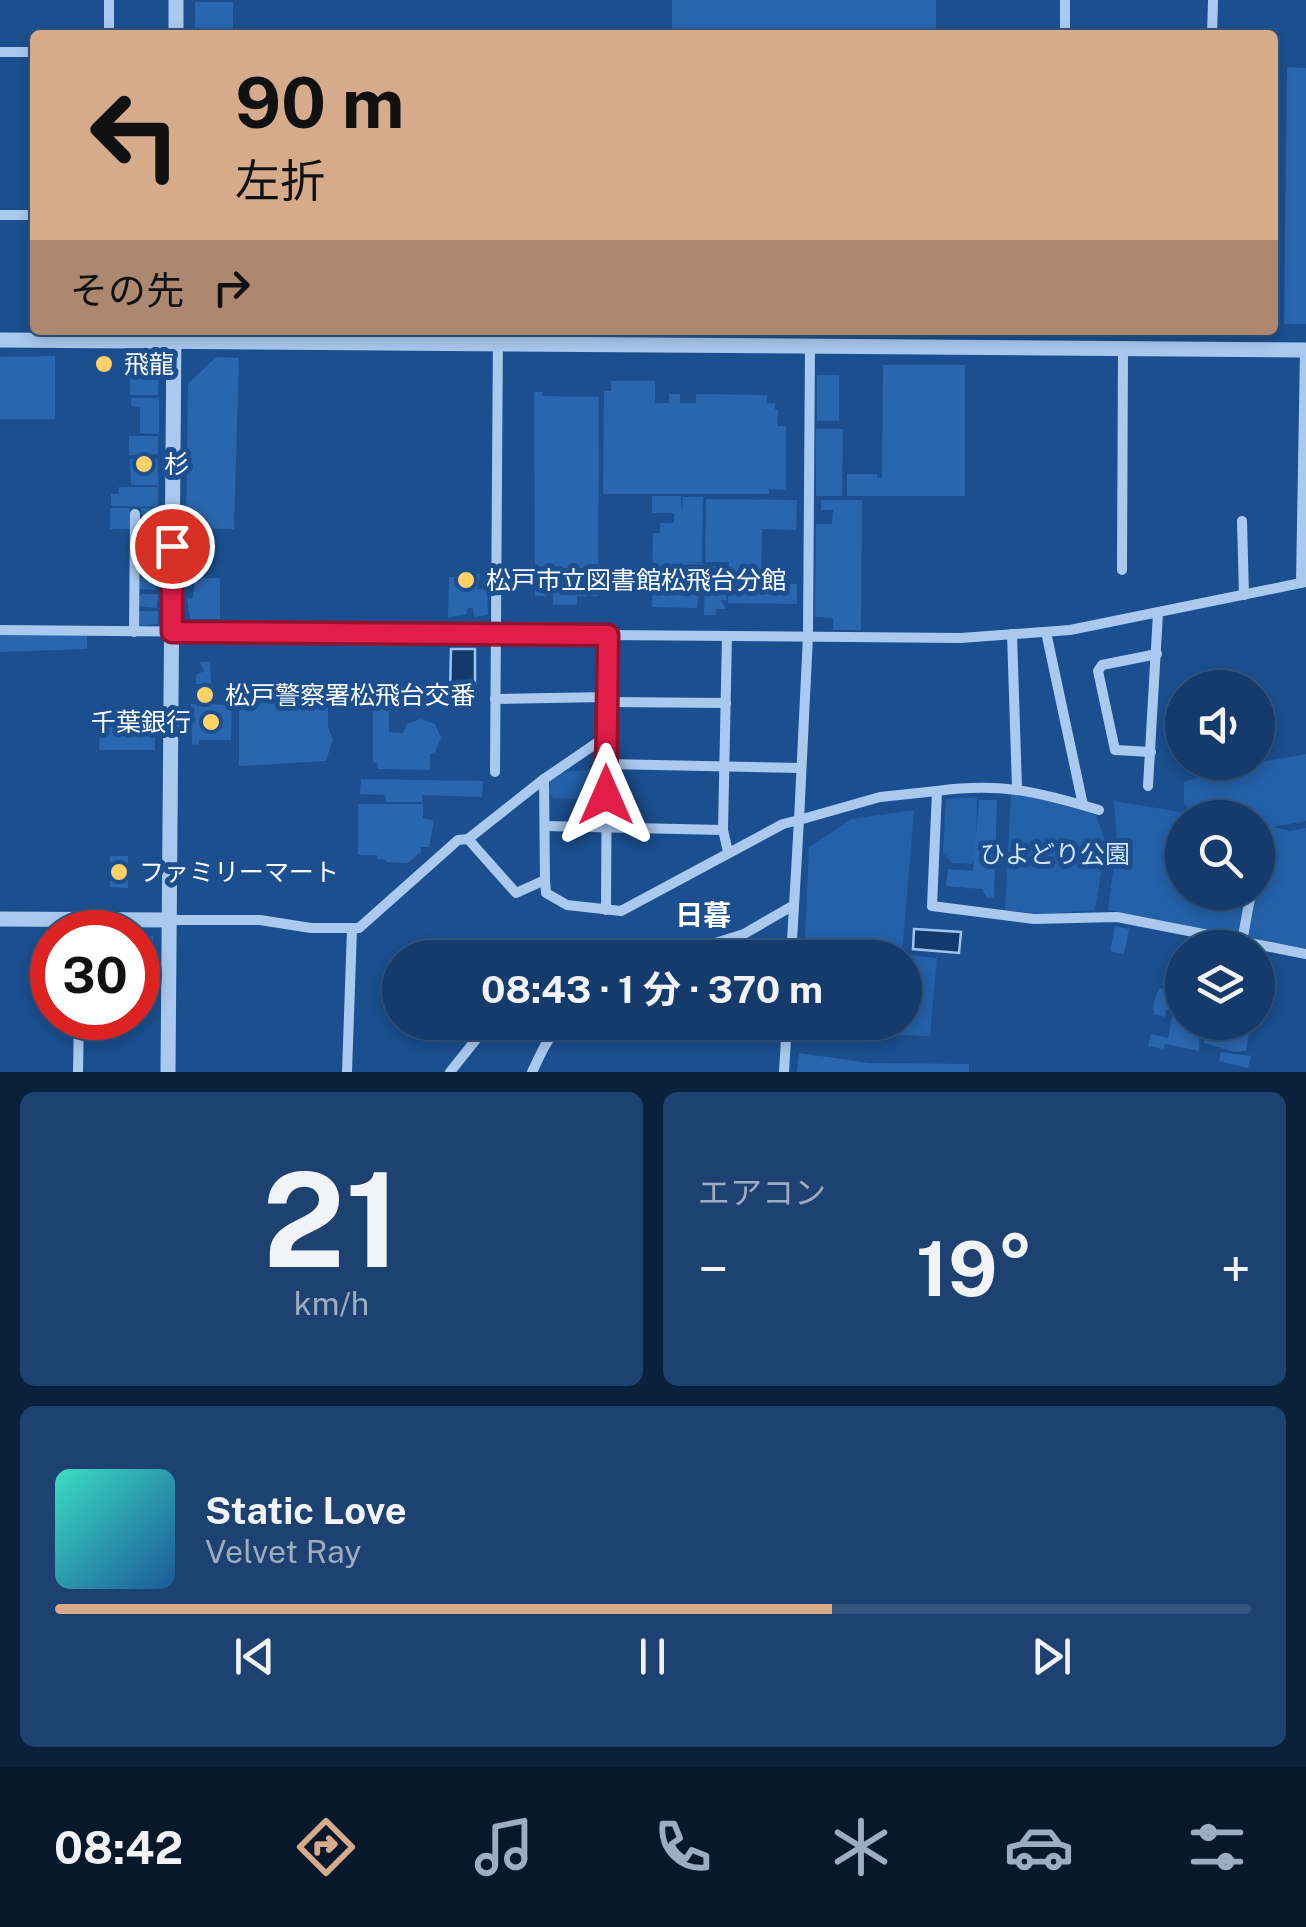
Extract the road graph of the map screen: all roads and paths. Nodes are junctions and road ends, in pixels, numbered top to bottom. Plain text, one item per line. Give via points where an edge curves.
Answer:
1 (109, 0) edge
2 (176, 0) edge
3 (1066, 0) edge
4 (1213, 0) edge
5 (109, 30) edge
6 (176, 30) edge
7 (1065, 30) edge
8 (1212, 30) edge
9 (0, 52) edge
10 (30, 52) edge
11 (0, 215) edge
12 (30, 216) edge
13 (54, 335) edge
14 (174, 335) edge
15 (498, 337) edge
16 (0, 340) edge
17 (810, 346) junction
18 (1123, 349) junction
19 (1306, 350) edge
20 (135, 514) dead end
21 (1242, 521) dead end
22 (134, 545) junction
23 (172, 546) junction
24 (1122, 570) dead end
25 (1303, 582) edge
26 (1244, 595) junction
27 (1158, 613) junction
28 (0, 630) edge
29 (134, 632) junction
30 (172, 632) junction
31 (496, 632) junction
32 (1046, 632) junction
33 (1012, 634) junction
34 (608, 635) junction
35 (727, 636) junction
36 (808, 636) junction
37 (1157, 654) junction
38 (495, 699) junction
39 (607, 700) junction
40 (726, 703) junction
41 (607, 736) junction
42 (1151, 752) junction
43 (607, 764) junction
44 (725, 766) junction
45 (801, 768) junction
46 (495, 772) dead end
47 (544, 780) junction
48 (1148, 786) dead end
49 (1016, 788) junction
50 (937, 791) junction
51 (1082, 805) junction
52 (1100, 810) dead end
53 (798, 820) junction
54 (545, 826) junction
55 (606, 826) junction
56 (723, 830) junction
57 (468, 839) junction
58 (728, 852) junction
59 (545, 880) junction
60 (794, 905) junction
61 (606, 910) junction
62 (0, 919) edge
63 (168, 920) junction
64 (160, 921) edge
65 (30, 922) edge
66 (352, 930) junction
67 (1177, 930) edge
68 (726, 940) edge
69 (792, 940) edge
70 (1275, 948) edge
71 (1306, 954) edge
72 (79, 1040) edge
73 (476, 1040) edge
74 (549, 1040) edge
75 (786, 1040) edge
76 (78, 1072) edge
77 (168, 1072) edge
78 (347, 1072) edge
79 (450, 1072) edge
80 (532, 1072) edge
81 (784, 1072) edge

1 - 5 street
2 - 6 street
3 - 7 street
4 - 8 street
9 - 10 street
11 - 12 street
13 - 14 street
13 - 16 street
14 - 15 street
14 - 23 street
15 - 17 street
15 - 31 street
17 - 18 street
17 - 36 street
18 - 19 street
18 - 24 street
19 - 25 street
20 - 22 street
21 - 26 street
22 - 23 street
22 - 29 street
23 - 30 street
25 - 26 street
26 - 27 street
27 - 32 street
27 - 37 street
28 - 29 street
29 - 30 street
30 - 31 street
30 - 63 street
31 - 34 street
31 - 38 street
32 - 33 street
32 - 51 street
33 - 36 street
33 - 49 street
34 - 35 street
34 - 39 street
35 - 36 street
35 - 40 street
36 - 45 street
37 - 42 street
37 - 42 street via 1098,671 1115,750
38 - 39 street
38 - 46 street
39 - 40 street
39 - 41 street
40 - 44 street
41 - 43 street
41 - 47 street
42 - 48 street
43 - 44 street
43 - 55 street
44 - 45 street
44 - 56 street
45 - 53 street
47 - 54 street
47 - 57 street
49 - 50 street
49 - 51 street
50 - 53 street via 880,796
50 - 67 street via 932,906 1034,919 1101,916
51 - 52 street
53 - 58 street
53 - 60 street
54 - 55 street
54 - 59 street
55 - 56 street
55 - 61 street
56 - 58 street
57 - 59 street via 516,893
57 - 66 street via 458,840
58 - 61 street via 621,912
59 - 61 street via 546,893 567,905
60 - 68 street
60 - 69 street
62 - 65 street
63 - 64 street
63 - 66 street
63 - 77 street
66 - 78 street
70 - 71 street
72 - 76 street
73 - 79 street
74 - 80 street
75 - 81 street

